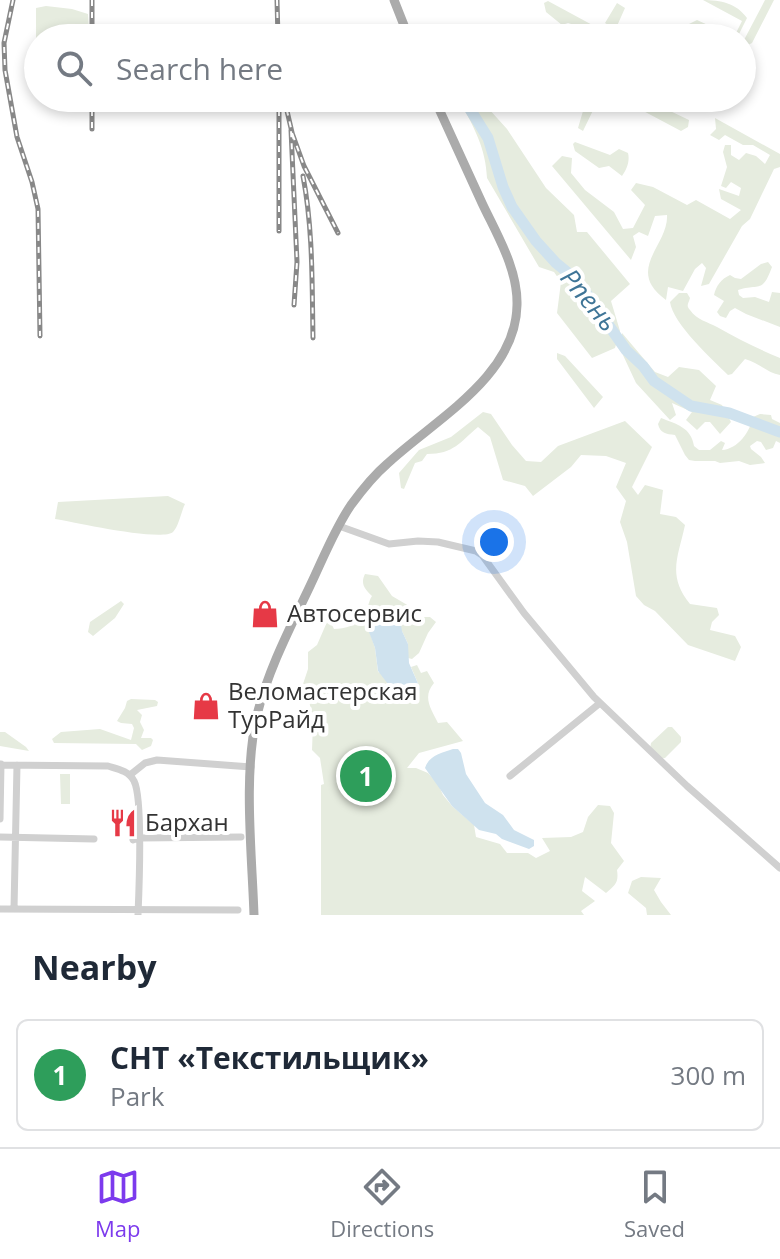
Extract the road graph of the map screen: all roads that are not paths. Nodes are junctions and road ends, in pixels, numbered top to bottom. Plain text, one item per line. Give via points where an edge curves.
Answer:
1 (394, 0) edge
2 (403, 24) edge
3 (440, 112) edge
4 (339, 526) junction
5 (600, 703) junction
6 (0, 764) edge
7 (17, 765) junction
8 (251, 767) junction
9 (130, 775) junction
10 (510, 776) dead end
11 (0, 819) edge
12 (0, 837) edge
13 (241, 837) dead end
14 (16, 838) junction
15 (94, 839) dead end
16 (136, 839) junction
17 (780, 868) edge
18 (0, 909) edge
19 (14, 909) junction
20 (238, 910) dead end
21 (138, 912) edge
22 (254, 915) edge

1 - 2 main road
3 - 4 main road via 515,278 514,326 487,376 373,478
4 - 5 street via 389,544 438,542 482,555
4 - 8 main road via 268,679
5 - 10 street
5 - 17 street
6 - 7 street
6 - 11 street
7 - 9 street via 108,766
7 - 14 street
8 - 9 street via 157,760
8 - 22 main road
9 - 16 street via 136,787
12 - 14 street
13 - 16 street
14 - 15 street
14 - 19 street
16 - 21 street
18 - 19 street
19 - 21 street
20 - 21 street

